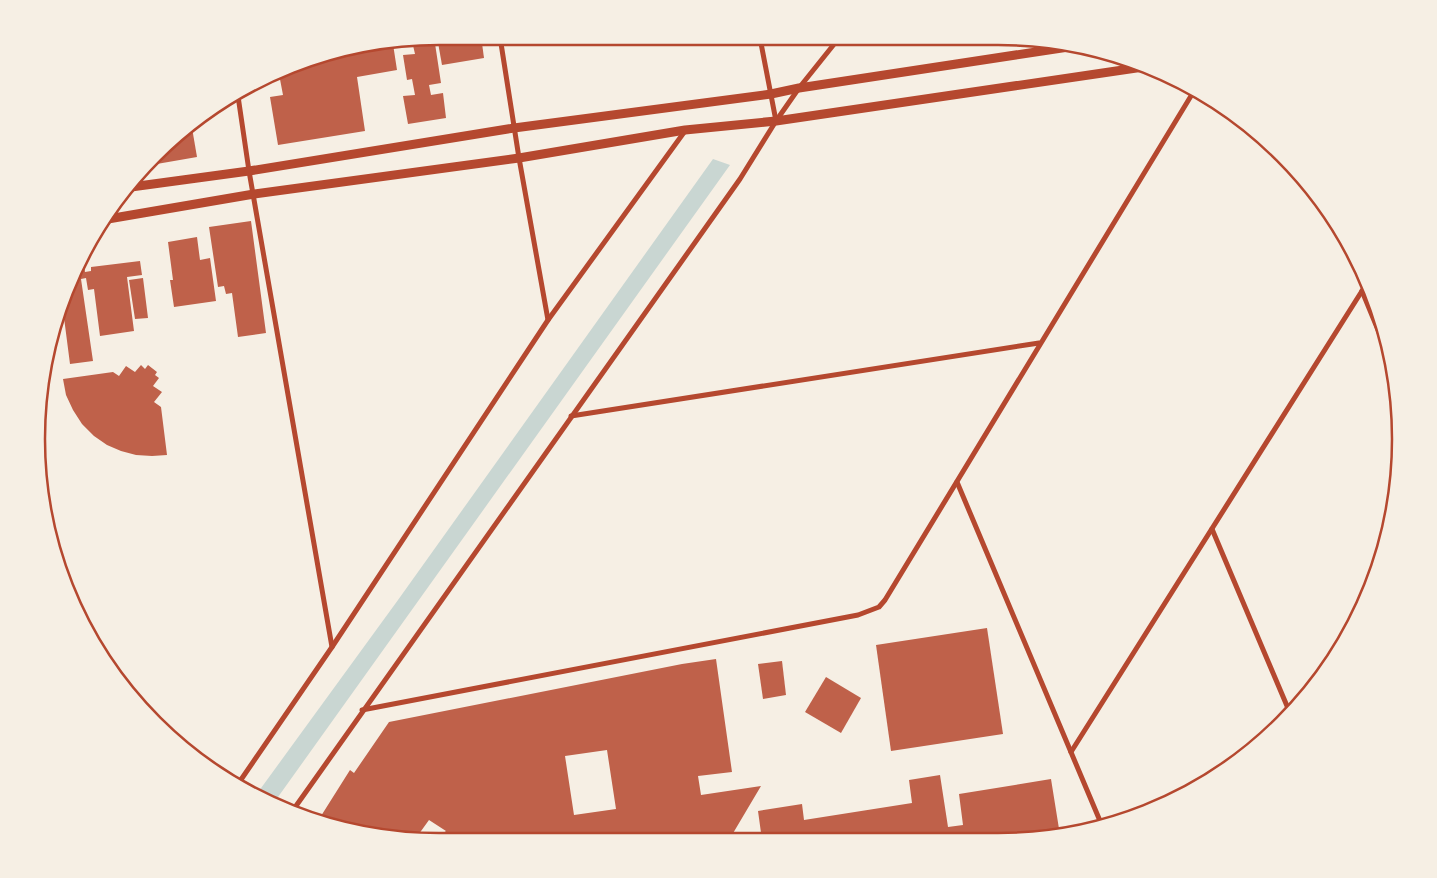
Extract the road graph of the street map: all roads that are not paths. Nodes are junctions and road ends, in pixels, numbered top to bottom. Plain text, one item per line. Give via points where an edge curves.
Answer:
1 (501, 45) edge
2 (761, 45) edge
3 (833, 45) edge
4 (1055, 49) edge
5 (1132, 69) edge
6 (799, 88) junction
7 (771, 94) junction
8 (1191, 96) edge
9 (239, 100) edge
10 (776, 121) junction
11 (514, 128) junction
12 (685, 130) junction
13 (519, 158) junction
14 (249, 171) junction
15 (137, 186) edge
16 (254, 194) junction
17 (112, 218) edge
18 (1362, 291) joint
19 (1372, 316) edge
20 (548, 320) junction
21 (1040, 343) junction
22 (571, 416) junction
23 (957, 482) junction
24 (1212, 529) junction
25 (332, 647) junction
26 (1287, 707) edge
27 (362, 710) junction
28 (1071, 752) junction
29 (241, 779) edge
30 (296, 806) edge
31 (1100, 820) edge

1 - 11 street
2 - 7 street
3 - 6 street
4 - 6 street
5 - 10 street
6 - 7 street
6 - 10 street
7 - 10 street
7 - 11 street
8 - 21 street
9 - 14 street
10 - 12 street
10 - 22 street via 740,179
11 - 13 street
11 - 14 street
12 - 13 street
12 - 20 street
13 - 16 street
13 - 20 street
14 - 15 street
14 - 16 street
16 - 17 street
16 - 25 street
18 - 19 street
18 - 24 street
20 - 25 street
21 - 22 street
21 - 23 street
22 - 27 street
23 - 27 street via 879,607 858,615
23 - 28 street
24 - 26 street
24 - 28 street
25 - 29 street
27 - 30 street
28 - 31 street

